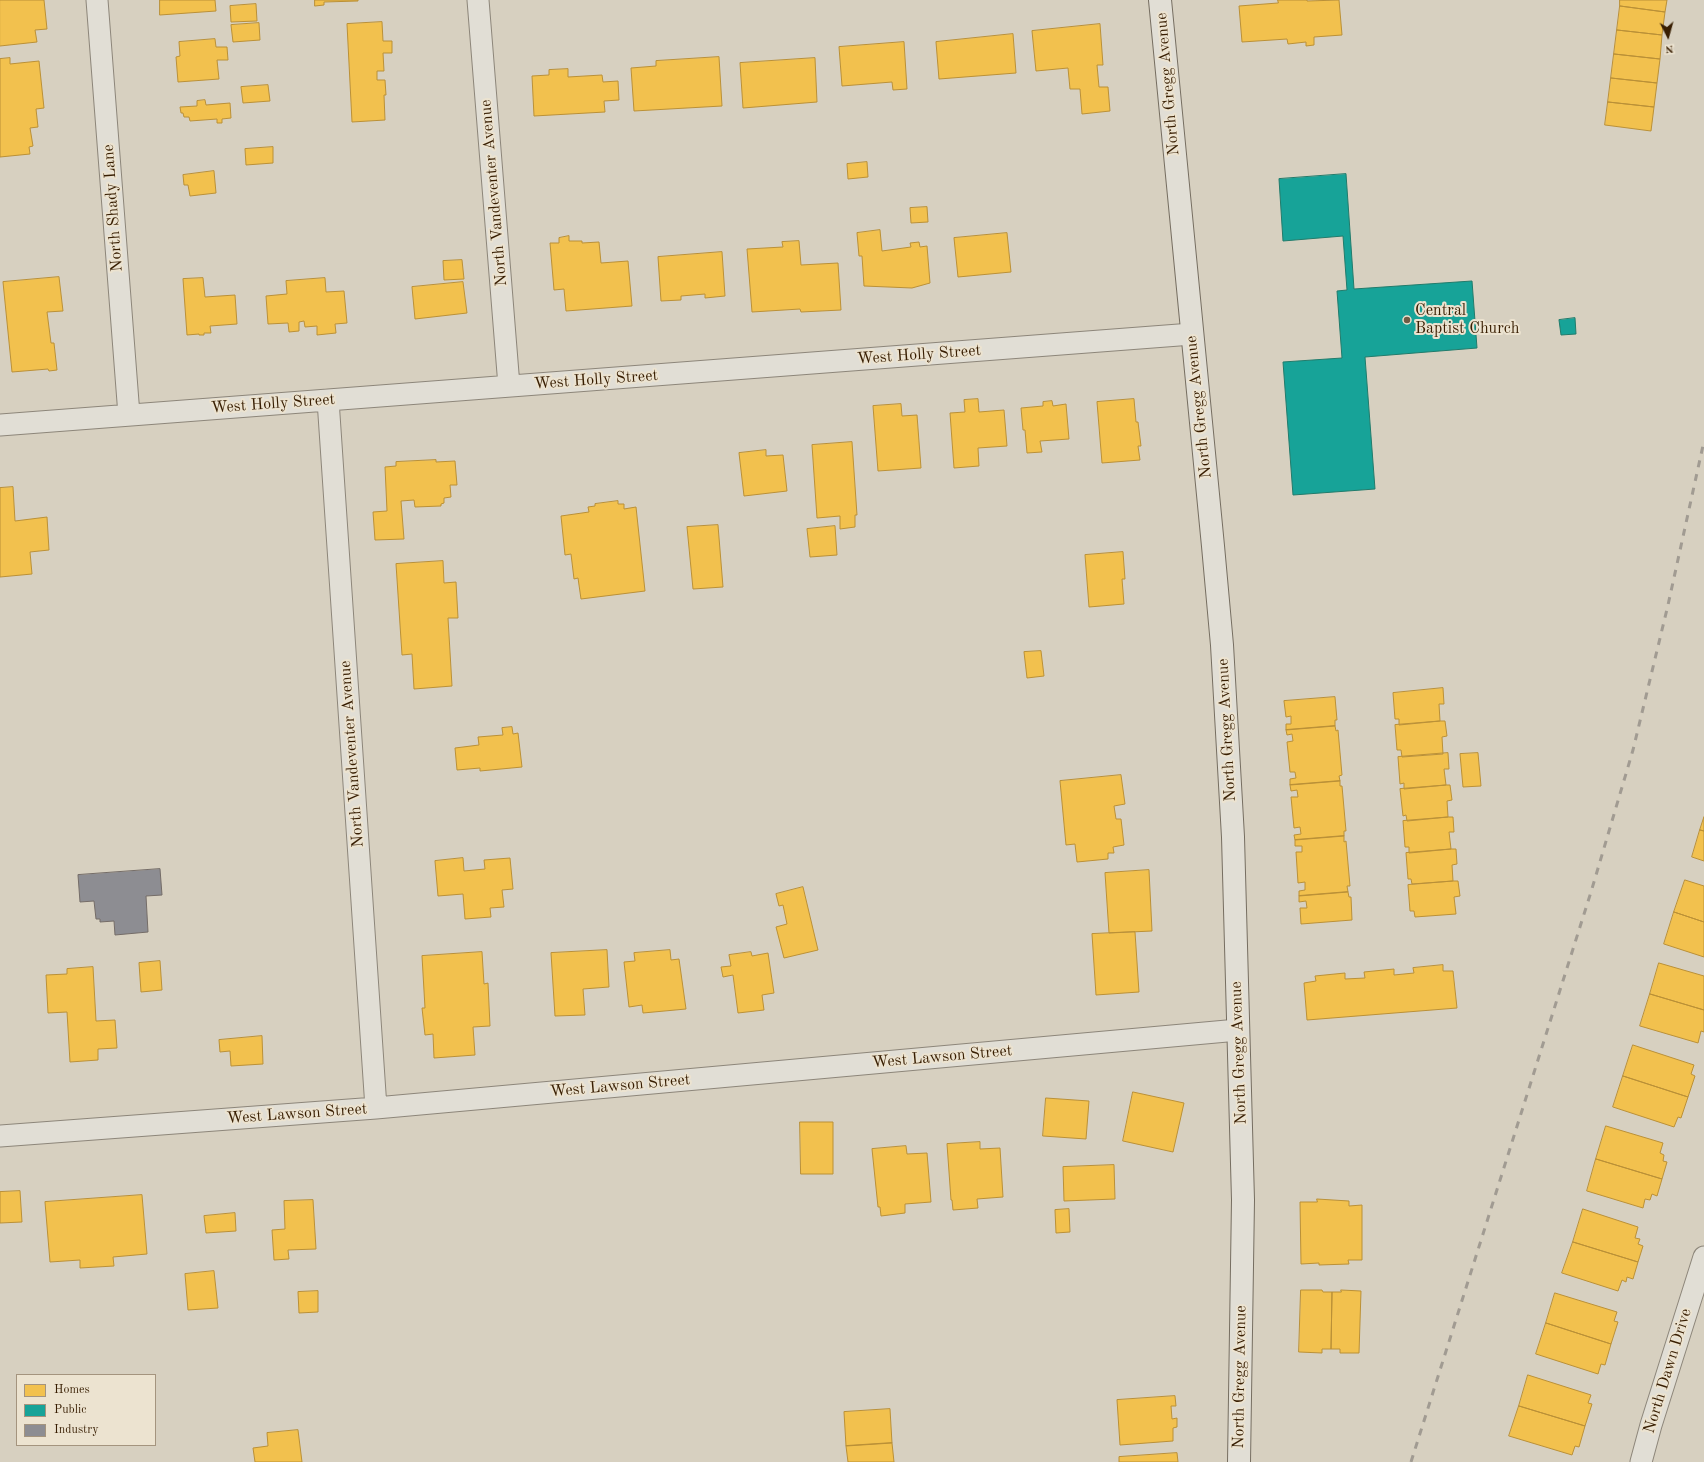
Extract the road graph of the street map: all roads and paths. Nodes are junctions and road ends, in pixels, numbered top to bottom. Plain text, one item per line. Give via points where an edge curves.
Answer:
1 (98, 0) edge
2 (478, 0) edge
3 (1160, 0) edge
4 (1192, 334) junction
5 (509, 386) junction
6 (328, 400) junction
7 (129, 415) junction
8 (0, 425) edge
9 (1238, 1030) junction
10 (376, 1108) junction
11 (0, 1136) edge
12 (1704, 1257) edge
13 (1239, 1462) edge
14 (1641, 1462) edge

1 - 7 street, North Shady Lane
2 - 5 street, North Vandeventer Avenue
3 - 4 main road, North Gregg Avenue
4 - 5 street, West Holly Street
4 - 9 main road, North Gregg Avenue via 1222,645 1233,837
5 - 6 street, West Holly Street
6 - 7 street, West Holly Street
6 - 10 street, North Vandeventer Avenue
7 - 8 street, West Holly Street
9 - 10 street, West Lawson Street
9 - 13 main road, North Gregg Avenue via 1243,1200
10 - 11 street, West Lawson Street
12 - 14 street, North Dawn Drive via 1650,1425

